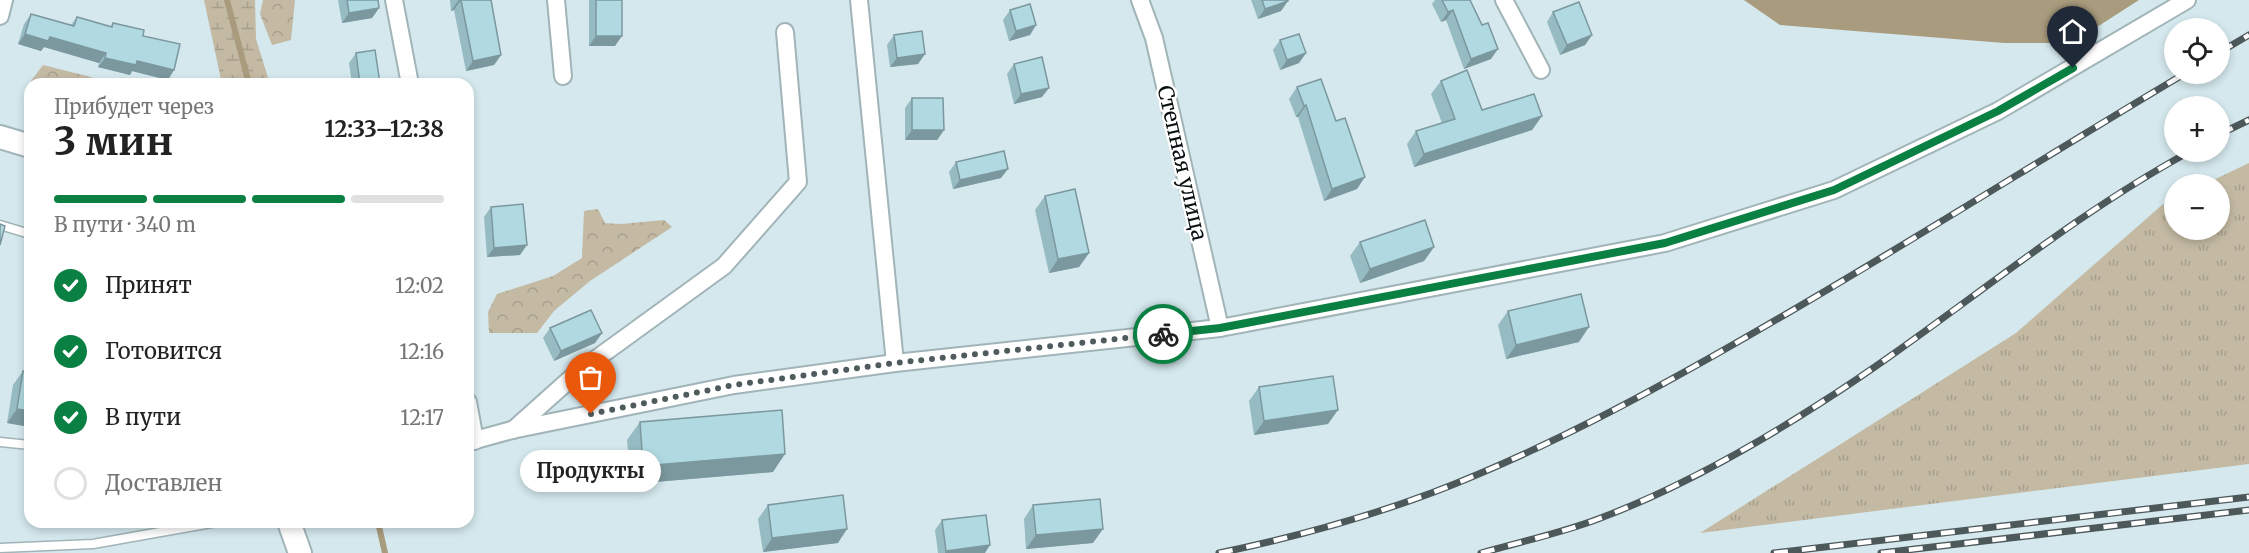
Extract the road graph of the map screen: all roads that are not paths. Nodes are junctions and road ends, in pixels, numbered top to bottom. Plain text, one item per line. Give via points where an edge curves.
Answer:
1 (4, 0) edge
2 (394, 0) edge
3 (556, 0) edge
4 (859, 0) edge
5 (1140, 0) edge
6 (1504, 0) edge
7 (2187, 0) edge
8 (0, 16) edge
9 (785, 32) dead end
10 (1541, 70) dead end
11 (563, 76) dead end
12 (409, 78) edge
13 (0, 137) edge
14 (24, 144) edge
15 (0, 225) edge
16 (24, 232) edge
17 (1220, 328) junction
18 (895, 363) junction
19 (512, 430) junction
20 (474, 440) edge
21 (0, 442) edge
22 (24, 444) edge
23 (183, 528) edge
24 (291, 528) edge
25 (0, 548) edge
26 (300, 553) edge

1 - 8 street
2 - 12 street
3 - 11 street
4 - 18 street
5 - 17 street, Степная улица via 1154,38
6 - 10 street
7 - 17 street via 1998,111 1834,190 1665,243
9 - 19 street via 798,182 724,266 578,372
13 - 14 main road
15 - 16 lane
17 - 18 street
18 - 19 street via 734,385
19 - 20 street
21 - 22 lane
23 - 25 lane via 93,544
24 - 26 main road

